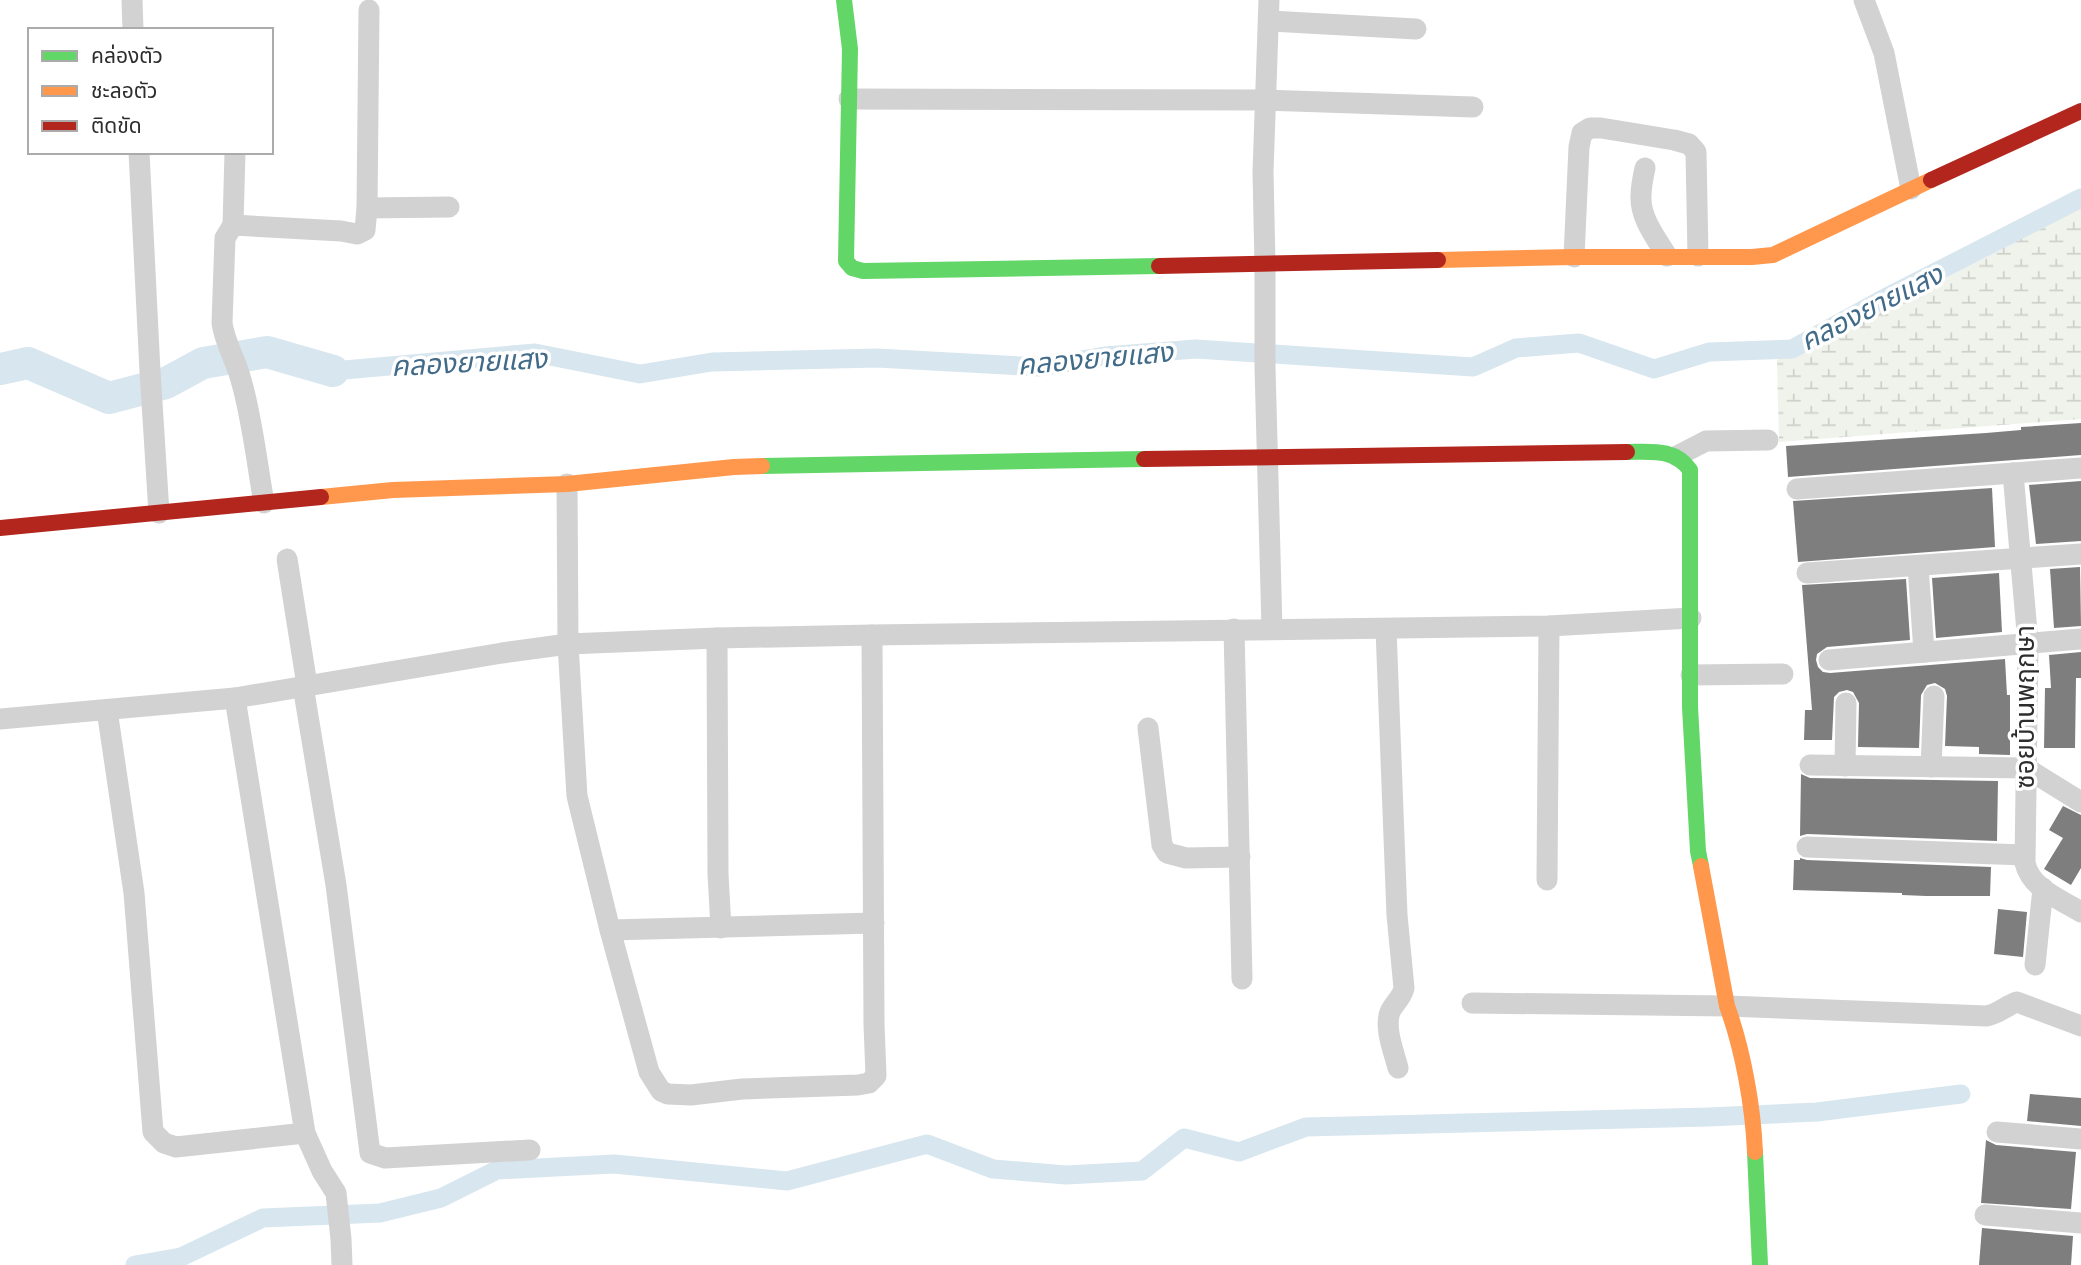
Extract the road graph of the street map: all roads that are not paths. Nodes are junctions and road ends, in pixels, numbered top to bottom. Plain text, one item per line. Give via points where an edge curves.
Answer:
1 (132, 0) edge
2 (844, 0) edge
3 (1269, 0) edge
4 (1864, 0) edge
5 (369, 10) dead end
6 (1269, 22) junction
7 (133, 28) edge
8 (1416, 29) dead end
9 (849, 99) junction
10 (1265, 100) junction
11 (1473, 107) dead end
12 (2081, 111) edge
13 (139, 154) edge
14 (235, 154) edge
15 (1645, 168) dead end
16 (1911, 189) junction
17 (449, 207) dead end
18 (367, 208) junction
19 (233, 225) junction
20 (1667, 256) junction
21 (1698, 256) junction
22 (1573, 257) junction
23 (1265, 264) junction
24 (1768, 440) dead end
25 (1677, 456) junction
26 (1267, 457) junction
27 (2081, 468) edge
28 (2013, 473) junction
29 (567, 484) junction
30 (1797, 488) dead end
31 (264, 503) junction
32 (159, 513) junction
33 (0, 528) edge
34 (2081, 554) edge
35 (287, 559) dead end
36 (2021, 559) junction
37 (1918, 566) junction
38 (1807, 573) dead end
39 (1691, 618) junction
40 (1549, 626) junction
41 (1234, 629) junction
42 (1272, 629) junction
43 (1386, 629) junction
44 (872, 635) junction
45 (717, 638) junction
46 (2081, 639) edge
47 (2028, 643) junction
48 (568, 644) junction
49 (1924, 652) junction
50 (1829, 660) dead end
51 (1783, 674) dead end
52 (1691, 675) junction
53 (305, 685) junction
54 (1934, 696) dead end
55 (235, 698) junction
56 (1846, 703) dead end
57 (107, 710) junction
58 (0, 719) edge
59 (1148, 728) dead end
60 (1810, 765) dead end
61 (1845, 766) junction
62 (1931, 767) junction
63 (2026, 768) junction
64 (2081, 802) edge
65 (1807, 847) dead end
66 (2024, 855) junction
67 (1240, 857) junction
68 (1547, 880) dead end
69 (2043, 888) junction
70 (2081, 912) edge
71 (874, 923) junction
72 (721, 928) junction
73 (610, 930) junction
74 (2035, 965) dead end
75 (1241, 979) dead end
76 (1472, 1003) dead end
77 (1727, 1006) junction
78 (2081, 1026) edge
79 (1398, 1068) dead end
80 (1997, 1132) dead end
81 (305, 1133) junction
82 (2081, 1139) edge
83 (530, 1150) dead end
84 (1985, 1214) dead end
85 (2081, 1223) edge
86 (342, 1265) edge
87 (1760, 1265) edge

1 - 7 street
2 - 9 street via 850,49
3 - 6 street
4 - 16 street via 1884,53
5 - 18 street
6 - 8 street
6 - 10 street
9 - 10 street
9 - 23 street via 846,261 852,268
10 - 11 street
10 - 23 street
12 - 16 street
13 - 32 street
14 - 19 street
15 - 20 street via 1641,196 1645,220
16 - 21 street via 1773,255
17 - 18 street
18 - 19 street via 366,228 359,234
19 - 31 street via 224,245 222,323 244,389
20 - 21 street
20 - 22 street
21 - 22 street via 1696,152 1689,144 1674,140 1590,128 1583,133 1579,147
22 - 23 street
23 - 26 street
24 - 25 street via 1706,440
25 - 26 street via 1662,452 1552,452
25 - 39 street via 1690,470
26 - 29 street via 734,467
26 - 42 street
27 - 28 street
28 - 30 street
28 - 36 street, ซอยบ้านพฤกษา
29 - 31 street via 393,490
29 - 48 street
31 - 32 street
32 - 33 street
34 - 36 street
35 - 53 street
36 - 37 street
36 - 47 street, ซอยบ้านพฤกษา
37 - 38 street
37 - 49 street
39 - 40 street
39 - 52 street
40 - 43 street
40 - 68 street
41 - 42 street
41 - 44 street
41 - 67 street
42 - 43 street
43 - 79 street via 1396,915 1404,988 1388,1025
44 - 45 street
44 - 71 street
45 - 48 street
45 - 72 street
46 - 47 street
47 - 49 street
47 - 63 street, ซอยบ้านพฤกษา
48 - 53 street
48 - 73 street via 577,796
49 - 50 street
51 - 52 street
52 - 77 street via 1698,851
53 - 55 street
53 - 83 street via 370,1153 385,1158
54 - 62 street
55 - 57 street
55 - 81 street
56 - 61 street
57 - 58 street
57 - 81 street via 134,893 153,1132 176,1147
59 - 67 street via 1162,845 1167,853 1185,858
60 - 61 street
61 - 62 street
62 - 63 street
63 - 64 street
63 - 66 street, ซอยบ้านพฤกษา
65 - 66 street
66 - 69 street, ซอยบ้านพฤกษา via 2028,874
67 - 75 street
69 - 70 street, ซอยบ้านพฤกษา
69 - 74 street
71 - 72 street
71 - 73 street via 877,1064 876,1076 869,1083 691,1095 661,1091 649,1072
72 - 73 street
76 - 77 street
77 - 78 street via 1986,1016 2017,1002
77 - 87 street via 1750,1101
80 - 82 street
81 - 86 street via 336,1193
84 - 85 street

